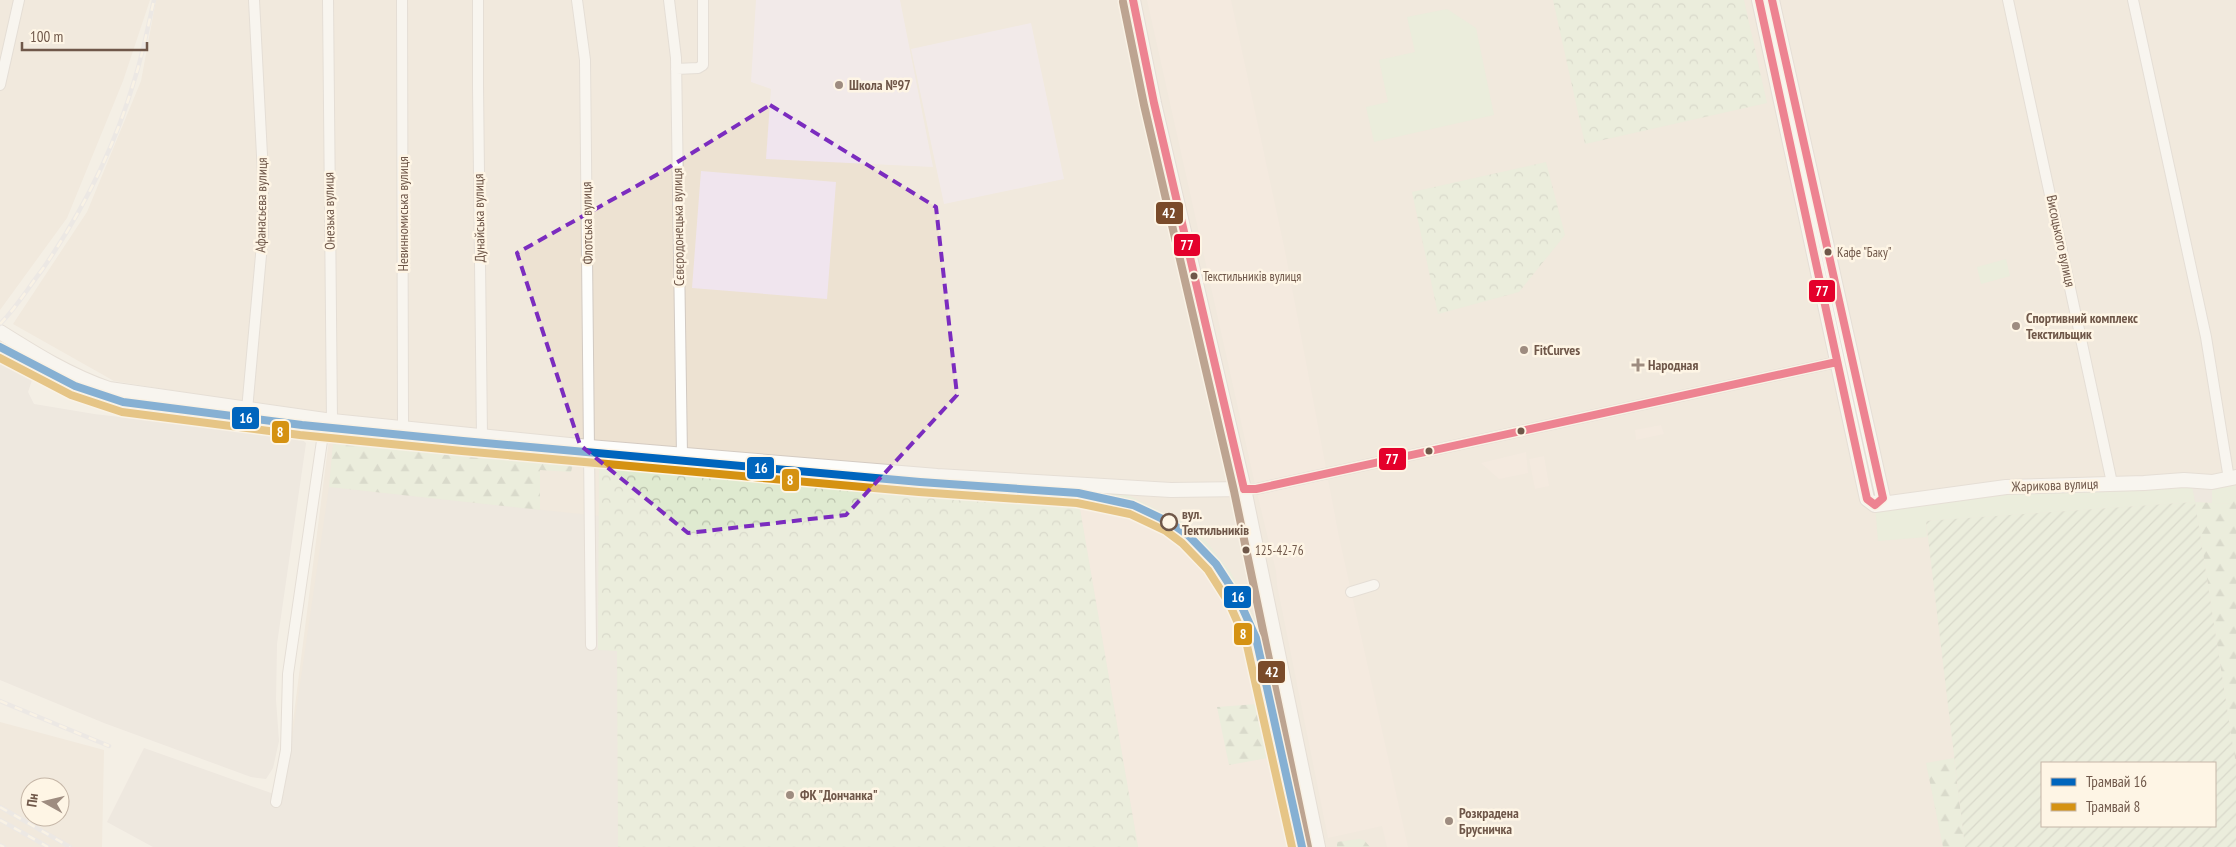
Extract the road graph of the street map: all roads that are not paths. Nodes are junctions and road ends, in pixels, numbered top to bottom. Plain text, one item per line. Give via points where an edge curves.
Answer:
1 (20, 0) edge
2 (254, 0) edge
3 (328, 0) edge
4 (402, 0) edge
5 (478, 0) edge
6 (577, 0) edge
7 (669, 0) edge
8 (703, 0) edge
9 (1133, 0) edge
10 (1759, 0) edge
11 (1772, 0) edge
12 (2008, 0) edge
13 (2133, 0) edge
14 (676, 69) junction
15 (0, 85) edge
16 (0, 332) edge
17 (1837, 362) junction
18 (247, 410) junction
19 (332, 421) junction
20 (403, 428) junction
21 (482, 436) junction
22 (589, 447) junction
23 (682, 455) junction
24 (2232, 478) edge
25 (2112, 483) junction
26 (1244, 489) junction
27 (1875, 505) junction
28 (1374, 586) dead end
29 (1351, 592) dead end
30 (592, 645) dead end
31 (276, 802) dead end
32 (1318, 847) edge

1 - 15 street
2 - 18 street, Афанасьєва вулиця via 263,234
3 - 19 street, Онезька вулиця
4 - 20 street, Невинномиська вулиця
5 - 21 street, Дунайська вулиця
6 - 22 street, Флотська вулиця via 585,60
7 - 14 street, Сєвєродонецька вулиця
8 - 14 street via 703,65
9 - 26 street
10 - 17 street
11 - 27 street via 1882,498
12 - 25 street, Висоцького вулиця
13 - 24 street via 2206,337
14 - 23 street, Сєвєродонецька вулиця
16 - 18 street via 52,364 109,389
17 - 26 street via 1266,487
17 - 27 street via 1867,498
18 - 19 street
19 - 20 street
19 - 31 street via 322,434 288,674 286,750
20 - 21 street
21 - 22 street
22 - 23 street
22 - 30 street, Флотська вулиця
23 - 26 street via 947,477 1171,490
24 - 25 street, Жарикова вулиця via 2212,482
25 - 27 street, Жарикова вулиця via 2006,487
26 - 32 street
28 - 29 street

